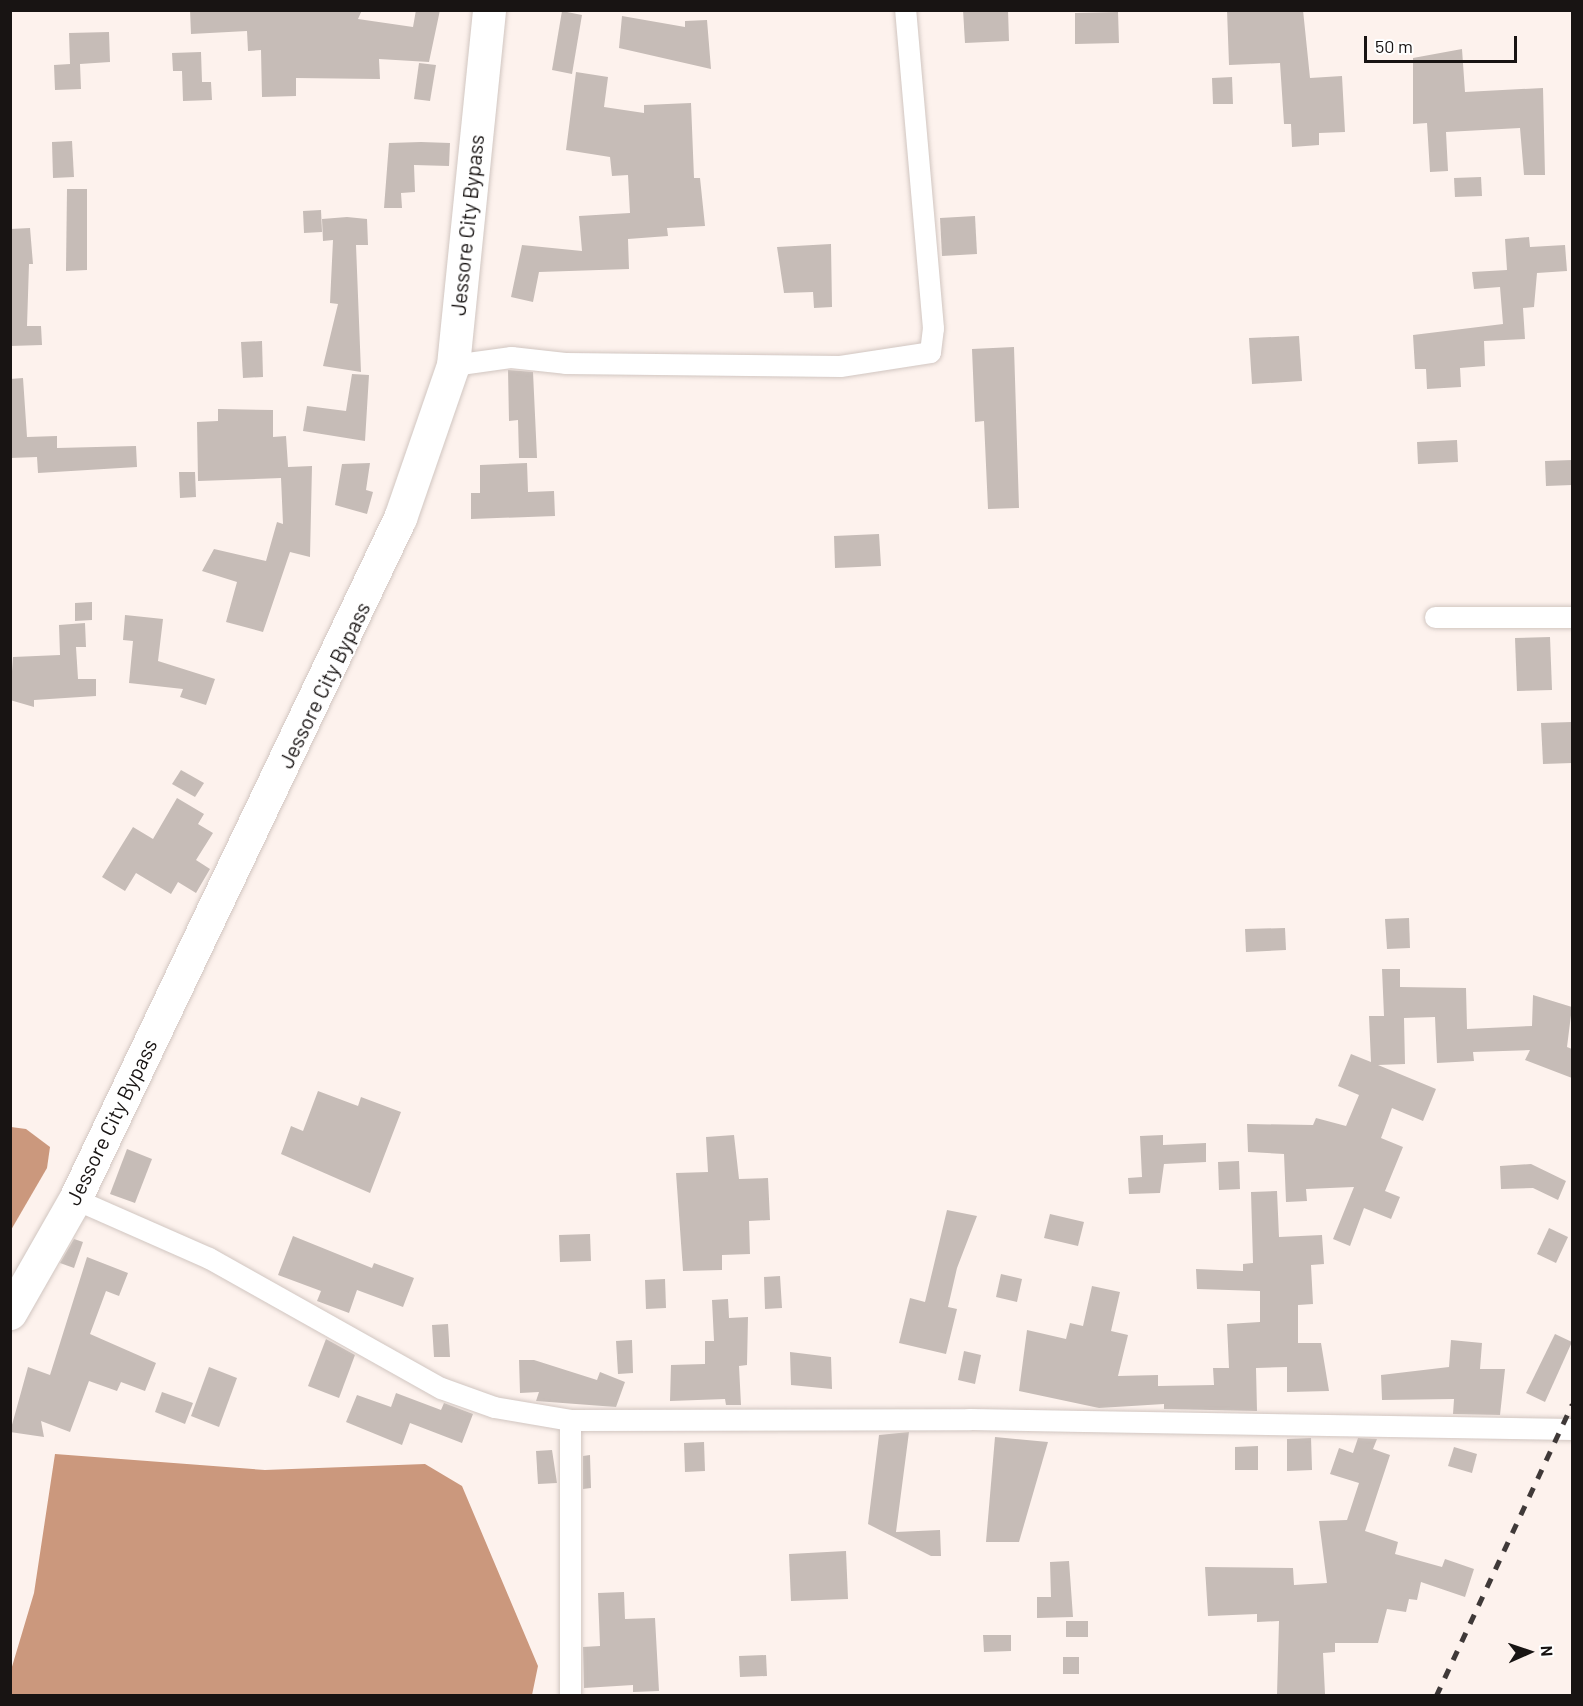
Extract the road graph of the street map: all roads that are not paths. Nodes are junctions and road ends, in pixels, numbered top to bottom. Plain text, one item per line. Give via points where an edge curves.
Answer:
1 (489, 10) edge
2 (905, 10) edge
3 (453, 365) junction
4 (1435, 617) dead end
5 (1572, 617) edge
6 (75, 1199) junction
7 (10, 1313) edge
8 (570, 1420) junction
9 (1572, 1429) edge
10 (570, 1695) edge

1 - 3 highway, Jessore City Bypass
2 - 3 street via 933,328 930,352 840,366 565,363 512,357
3 - 6 highway, Jessore City Bypass via 378,573
4 - 5 street
6 - 7 highway, Jessore City Bypass
6 - 8 street via 209,1258 315,1322 441,1388 494,1407
8 - 9 street via 969,1419
8 - 10 street

